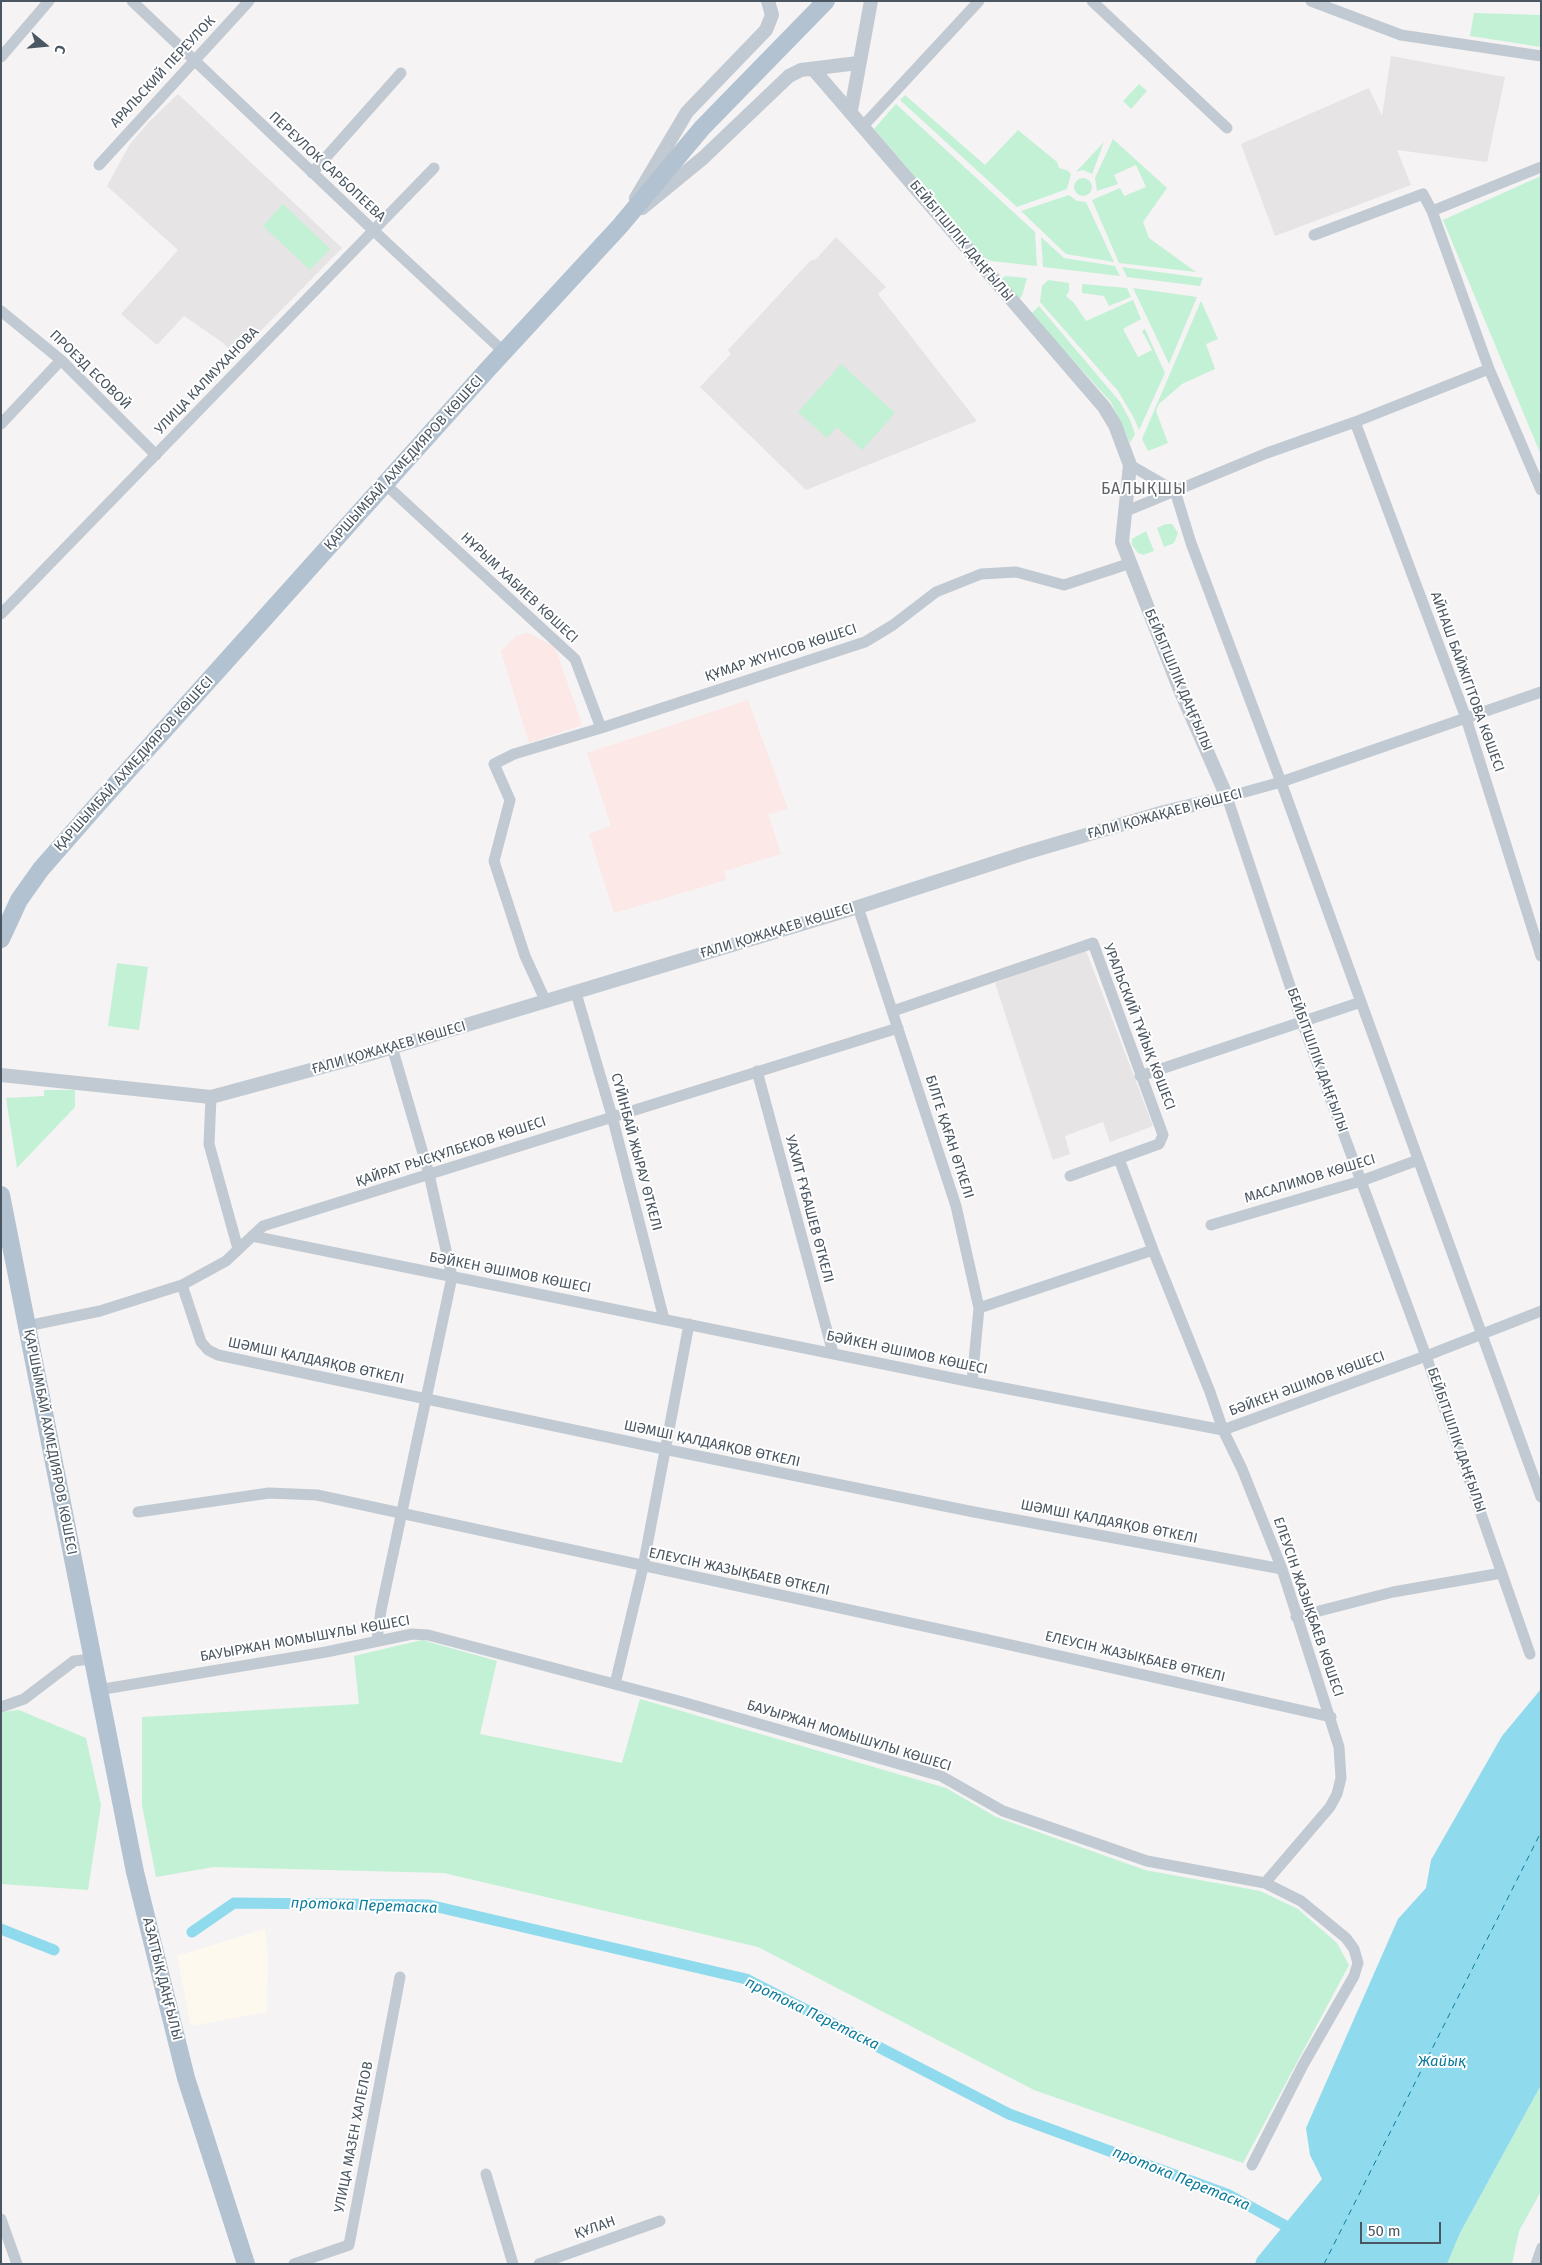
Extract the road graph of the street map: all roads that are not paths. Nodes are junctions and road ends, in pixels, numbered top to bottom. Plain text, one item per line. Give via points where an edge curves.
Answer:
1 (49, 1) edge
2 (132, 1) edge
3 (249, 1) edge
4 (768, 1) edge
5 (826, 1) edge
6 (871, 1) edge
7 (979, 1) edge
8 (1092, 1) edge
9 (1311, 1) edge
10 (1541, 56) edge
11 (1, 58) edge
12 (193, 60) junction
13 (858, 63) junction
14 (813, 69) junction
15 (401, 73) dead end
16 (851, 110) junction
17 (864, 125) junction
18 (1227, 128) dead end
19 (99, 165) dead end
20 (1541, 167) edge
21 (434, 168) dead end
22 (312, 173) junction
23 (1432, 211) junction
24 (620, 226) junction
25 (374, 231) junction
26 (1314, 236) dead end
27 (1, 311) edge
28 (504, 352) junction
29 (61, 360) junction
30 (1489, 369) junction
31 (1355, 422) junction
32 (1, 424) edge
33 (156, 455) junction
34 (1130, 464) junction
35 (385, 484) junction
36 (1541, 490) edge
37 (1175, 491) junction
38 (1124, 512) junction
39 (1130, 563) junction
40 (1, 614) edge
41 (1541, 692) edge
42 (1466, 718) junction
43 (601, 728) junction
44 (1281, 782) junction
45 (1228, 798) junction
46 (858, 907) junction
47 (1, 939) edge
48 (1541, 956) edge
49 (576, 993) junction
50 (546, 1002) junction
51 (1360, 1002) junction
52 (893, 1011) junction
53 (1302, 1022) junction
54 (898, 1028) junction
55 (392, 1047) junction
56 (757, 1071) junction
57 (1, 1075) edge
58 (1140, 1076) junction
59 (211, 1097) junction
60 (612, 1116) junction
61 (1119, 1159) junction
62 (1418, 1160) junction
63 (430, 1174) junction
64 (1070, 1176) dead end
65 (1361, 1180) junction
66 (1, 1195) edge
67 (1211, 1225) dead end
68 (252, 1236) junction
69 (238, 1249) junction
70 (1152, 1250) junction
71 (452, 1277) junction
72 (182, 1285) junction
73 (978, 1308) junction
74 (1541, 1311) edge
75 (664, 1319) junction
76 (689, 1324) junction
77 (27, 1326) junction
78 (1481, 1333) junction
79 (832, 1354) junction
80 (1426, 1356) junction
81 (972, 1382) junction
82 (425, 1399) junction
83 (1223, 1430) junction
84 (664, 1449) junction
85 (1541, 1497) edge
86 (138, 1512) dead end
87 (402, 1513) junction
88 (643, 1567) junction
89 (1282, 1569) junction
90 (1502, 1573) junction
91 (1296, 1617) junction
92 (377, 1640) junction
93 (1530, 1654) dead end
94 (92, 1659) junction
95 (615, 1684) junction
96 (98, 1690) junction
97 (1, 1707) edge
98 (1331, 1716) junction
99 (1265, 1883) junction
100 (400, 1977) dead end
101 (1252, 2165) dead end
102 (486, 2174) dead end
103 (1, 2219) edge
104 (660, 2221) dead end
105 (1541, 2247) edge
106 (17, 2264) edge
107 (246, 2264) edge
108 (294, 2264) edge
109 (513, 2264) edge
110 (539, 2264) edge
111 (1535, 2264) edge

1 - 11 street
2 - 12 street, ПЕРЕУЛОК САРБОПЕЕВА
3 - 12 street, АРАЛЬСКИЙ ПЕРЕУЛОК
4 - 24 street via 772,15 766,30 686,112
5 - 24 main road, ҚАРШЫМБАЙ АХМЕДИЯРОВ КӨШЕСІ via 702,128
6 - 13 street
7 - 17 street
8 - 18 street
9 - 10 street via 1401,35
12 - 19 street, АРАЛЬСКИЙ ПЕРЕУЛОК
12 - 22 street, ПЕРЕУЛОК САРБОПЕЕВА
13 - 14 street
13 - 16 street
14 - 16 street, БЕЙБІТШІЛІК ДАҢҒЫЛЫ
14 - 24 street via 789,76 714,148
15 - 22 street
16 - 17 street, БЕЙБІТШІЛІК ДАҢҒЫЛЫ
17 - 34 street, БЕЙБІТШІЛІК ДАҢҒЫЛЫ via 1104,407 1115,425
20 - 23 street
21 - 25 street, УЛИЦА КАЛМУХАНОВА
22 - 25 street, ПЕРЕУЛОК САРБОПЕЕВА
23 - 26 street via 1423,194
23 - 30 street
24 - 28 main road, ҚАРШЫМБАЙ АХМЕДИЯРОВ КӨШЕСІ
25 - 28 street, ПЕРЕУЛОК САРБОПЕЕВА
25 - 33 street, УЛИЦА КАЛМУХАНОВА
27 - 29 street, ПРОЕЗД ЕСОВОЙ
28 - 35 main road, ҚАРШЫМБАЙ АХМЕДИЯРОВ КӨШЕСІ
29 - 32 street
29 - 33 street, ПРОЕЗД ЕСОВОЙ
30 - 31 street
30 - 36 street
31 - 37 street via 1267,453
31 - 42 street, АЙНАШ БАЙЖІГІТОВА КӨШЕСІ
33 - 40 street, УЛИЦА КАЛМУХАНОВА
34 - 37 street
34 - 38 street, БЕЙБІТШІЛІК ДАҢҒЫЛЫ
35 - 43 street, НҰРЫМ ХАБИЕВ КӨШЕСІ via 575,659
35 - 47 main road, ҚАРШЫМБАЙ АХМЕДИЯРОВ КӨШЕСІ via 41,869 19,900
37 - 38 street
37 - 44 street via 1191,543
38 - 39 street, БЕЙБІТШІЛІК ДАҢҒЫЛЫ via 1122,542
39 - 43 street, ҚҰМАР ЖҮНІСОВ КӨШЕСІ via 1064,585 1016,572 981,574 936,592 865,642
39 - 45 street, БЕЙБІТШІЛІК ДАҢҒЫЛЫ
41 - 42 street, ҒАЛИ ҚОЖАҚАЕВ КӨШЕСІ
42 - 44 street, ҒАЛИ ҚОЖАҚАЕВ КӨШЕСІ
42 - 48 street, АЙНАШ БАЙЖІГІТОВА КӨШЕСІ
43 - 50 street via 514,754 494,764 510,800 494,861 525,956
44 - 45 street, ҒАЛИ ҚОЖАҚАЕВ КӨШЕСІ
44 - 51 street
45 - 46 street, ҒАЛИ ҚОЖАҚАЕВ КӨШЕСІ via 1164,812
45 - 53 street, БЕЙБІТШІЛІК ДАҢҒЫЛЫ
46 - 49 street, ҒАЛИ ҚОЖАҚАЕВ КӨШЕСІ
46 - 52 street, БІЛГЕ ҚАҒАН ӨТКЕЛІ
49 - 50 street, ҒАЛИ ҚОЖАҚАЕВ КӨШЕСІ
49 - 60 street, СҮЙІНБАЙ ЖЫРАУ ӨТКЕЛІ
50 - 55 street, ҒАЛИ ҚОЖАҚАЕВ КӨШЕСІ
51 - 53 street
51 - 62 street
52 - 54 street, БІЛГЕ ҚАҒАН ӨТКЕЛІ
52 - 58 street, УРАЛЬСКИЙ ТҰЙЫҚ КӨШЕСІ via 1092,943
53 - 58 street
53 - 65 street, БЕЙБІТШІЛІК ДАҢҒЫЛЫ
54 - 56 street, ҚАЙРАТ РЫСҚҰЛБЕКОВ КӨШЕСІ
54 - 73 street, БІЛГЕ ҚАҒАН ӨТКЕЛІ via 956,1206
55 - 59 street, ҒАЛИ ҚОЖАҚАЕВ КӨШЕСІ
55 - 63 street
56 - 60 street, ҚАЙРАТ РЫСҚҰЛБЕКОВ КӨШЕСІ
56 - 79 street, УАХИТ ҒҰБАШЕВ ӨТКЕЛІ
57 - 59 street, ҒАЛИ ҚОЖАҚАЕВ КӨШЕСІ
58 - 61 street, УРАЛЬСКИЙ ТҰЙЫҚ КӨШЕСІ via 1163,1135 1162,1140
59 - 69 street via 208,1144
60 - 63 street, ҚАЙРАТ РЫСҚҰЛБЕКОВ КӨШЕСІ
60 - 75 street, СҮЙІНБАЙ ЖЫРАУ ӨТКЕЛІ
61 - 64 street, УРАЛЬСКИЙ ТҰЙЫҚ КӨШЕСІ
61 - 70 street, ЕЛЕУСІН ЖАЗЫҚБАЕВ КӨШЕСІ
62 - 65 street, МАСАЛИМОВ КӨШЕСІ
62 - 78 street
63 - 68 street, ҚАЙРАТ РЫСҚҰЛБЕКОВ КӨШЕСІ via 263,1226
63 - 71 street
65 - 67 street, МАСАЛИМОВ КӨШЕСІ
65 - 80 street, БЕЙБІТШІЛІК ДАҢҒЫЛЫ
66 - 77 main road, ҚАРШЫМБАЙ АХМЕДИЯРОВ КӨШЕСІ
68 - 69 street, ҚАЙРАТ РЫСҚҰЛБЕКОВ КӨШЕСІ
68 - 71 street, БӘЙКЕН ӘШІМОВ КӨШЕСІ
69 - 72 street, ҚАЙРАТ РЫСҚҰЛБЕКОВ КӨШЕСІ via 226,1261
70 - 73 street
70 - 83 street, ЕЛЕУСІН ЖАЗЫҚБАЕВ КӨШЕСІ
71 - 75 street, БӘЙКЕН ӘШІМОВ КӨШЕСІ
71 - 82 street
72 - 77 street, ҚАЙРАТ РЫСҚҰЛБЕКОВ КӨШЕСІ via 100,1311
72 - 82 street, ШӘМШІ ҚАЛДАЯҚОВ ӨТКЕЛІ via 201,1342 218,1355
73 - 81 street, БІЛГЕ ҚАҒАН ӨТКЕЛІ
74 - 78 street, БӘЙКЕН ӘШІМОВ КӨШЕСІ
75 - 76 street, БӘЙКЕН ӘШІМОВ КӨШЕСІ
76 - 79 street, БӘЙКЕН ӘШІМОВ КӨШЕСІ
76 - 84 street
77 - 94 main road, ҚАРШЫМБАЙ АХМЕДИЯРОВ КӨШЕСІ
78 - 80 street, БӘЙКЕН ӘШІМОВ КӨШЕСІ
78 - 85 street
79 - 81 street, БӘЙКЕН ӘШІМОВ КӨШЕСІ
80 - 83 street, БӘЙКЕН ӘШІМОВ КӨШЕСІ
80 - 90 street, БЕЙБІТШІЛІК ДАҢҒЫЛЫ
81 - 83 street, БӘЙКЕН ӘШІМОВ КӨШЕСІ
82 - 84 street, ШӘМШІ ҚАЛДАЯҚОВ ӨТКЕЛІ
82 - 87 street
83 - 89 street, ЕЛЕУСІН ЖАЗЫҚБАЕВ КӨШЕСІ
84 - 88 street
84 - 89 street, ШӘМШІ ҚАЛДАЯҚОВ ӨТКЕЛІ via 974,1512
86 - 87 street, ЕЛЕУСІН ЖАЗЫҚБАЕВ ӨТКЕЛІ via 269,1493 317,1495
87 - 88 street, ЕЛЕУСІН ЖАЗЫҚБАЕВ ӨТКЕЛІ
87 - 92 street
88 - 95 street
88 - 98 street, ЕЛЕУСІН ЖАЗЫҚБАЕВ ӨТКЕЛІ
89 - 91 street, ЕЛЕУСІН ЖАЗЫҚБАЕВ КӨШЕСІ
90 - 91 street via 1393,1592
90 - 93 street, БЕЙБІТШІЛІК ДАҢҒЫЛЫ
91 - 98 street, ЕЛЕУСІН ЖАЗЫҚБАЕВ КӨШЕСІ
92 - 95 street, БАУЫРЖАН МОМЫШҰЛЫ КӨШЕСІ via 412,1634 428,1635
92 - 96 street, БАУЫРЖАН МОМЫШҰЛЫ КӨШЕСІ via 326,1652
94 - 96 main road, ҚАРШЫМБАЙ АХМЕДИЯРОВ КӨШЕСІ
94 - 97 street via 74,1661 24,1699
95 - 99 street, БАУЫРЖАН МОМЫШҰЛЫ КӨШЕСІ via 940,1776 1004,1811 1147,1861
96 - 107 main road, АЗАТТЫҚ ДАҢҒЫЛЫ via 135,1872 186,2078
98 - 99 street, ЕЛЕУСІН ЖАЗЫҚБАЕВ КӨШЕСІ via 1341,1762 1338,1794
99 - 101 street, БАУЫРЖАН МОМЫШҰЛЫ КӨШЕСІ via 1301,1901 1346,1938 1358,1962 1354,1976 1302,2064
100 - 108 street, УЛИЦА МАЗЕН ХАЛЕЛОВ via 349,2245
102 - 109 street
103 - 106 street
104 - 110 street, ҚҰЛАН
105 - 111 street

